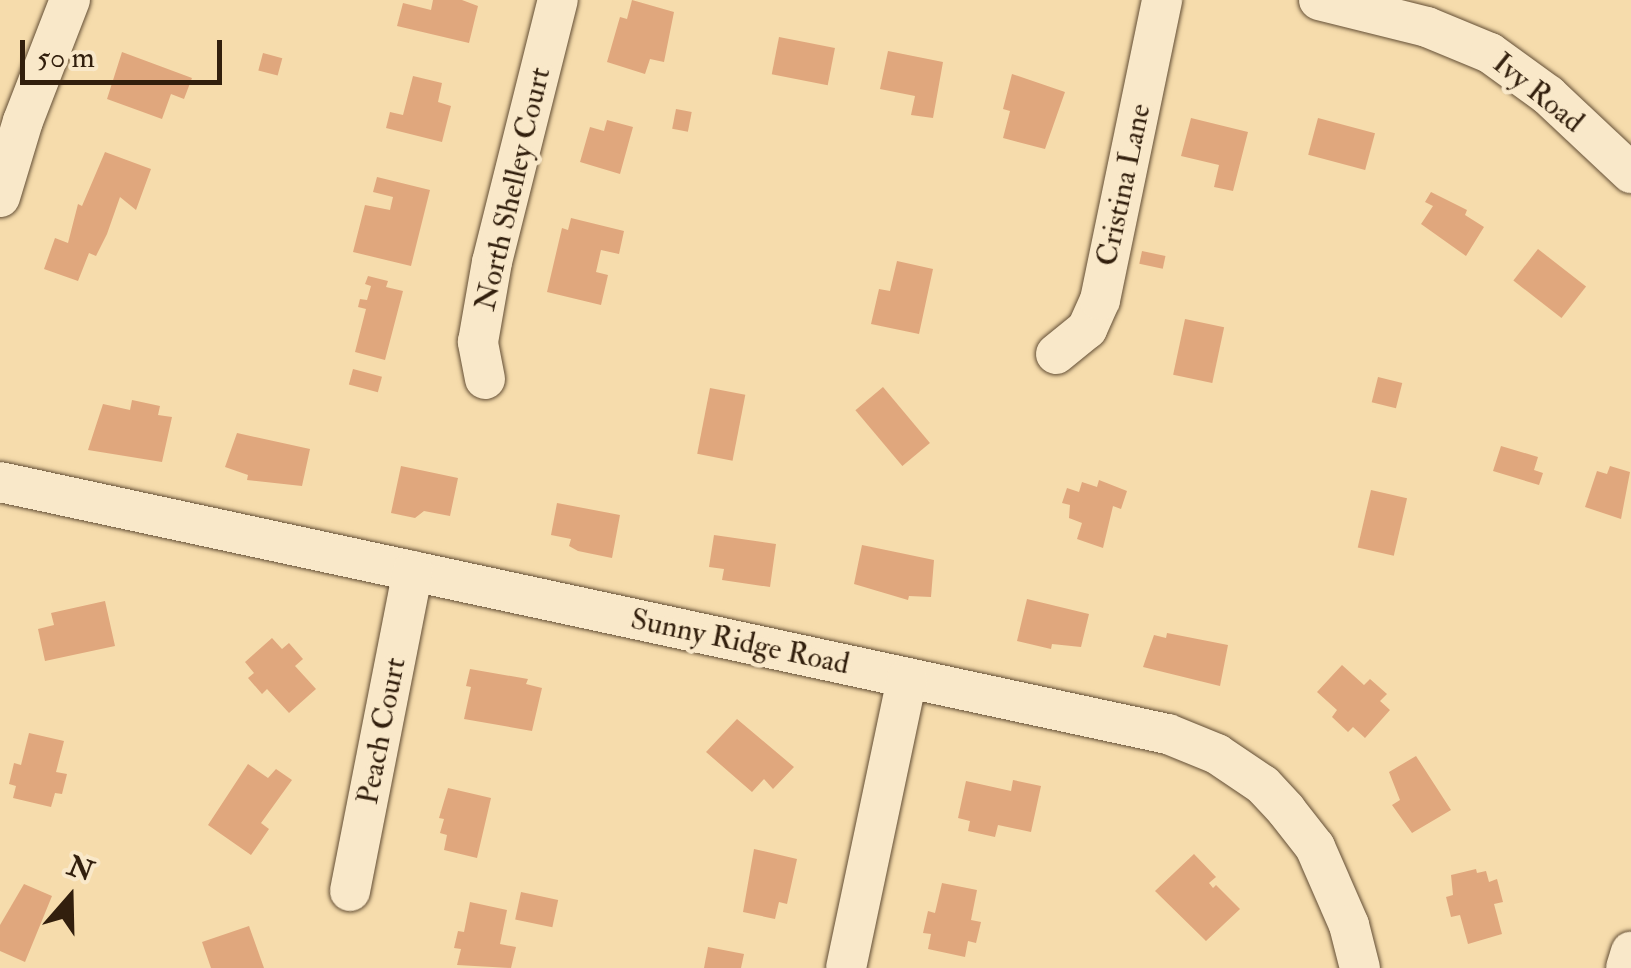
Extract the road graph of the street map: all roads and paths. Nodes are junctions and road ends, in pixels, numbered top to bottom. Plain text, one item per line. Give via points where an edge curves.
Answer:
1 (70, 0) edge
2 (558, 0) edge
3 (1162, 0) edge
4 (1319, 0) edge
5 (1631, 172) edge
6 (0, 198) edge
7 (1056, 354) dead end
8 (485, 379) dead end
9 (0, 481) edge
10 (0, 493) edge
11 (413, 571) junction
12 (907, 679) junction
13 (350, 890) dead end
14 (1631, 952) edge
15 (846, 968) edge
16 (1360, 968) edge
17 (1626, 968) edge

1 - 6 street
2 - 8 street, North Shelley Court via 492,262 478,342
3 - 7 street, Cristina Lane via 1100,300 1087,330
4 - 5 street, Ivy Road via 1428,27 1490,53 1548,95
9 - 10 street
9 - 11 street, Sunny Ridge Road
11 - 12 street, Sunny Ridge Road
11 - 13 street, Peach Court
12 - 15 street
12 - 16 street, Sunny Ridge Road via 1168,734 1217,754 1264,784 1314,847 1350,925
14 - 17 street

